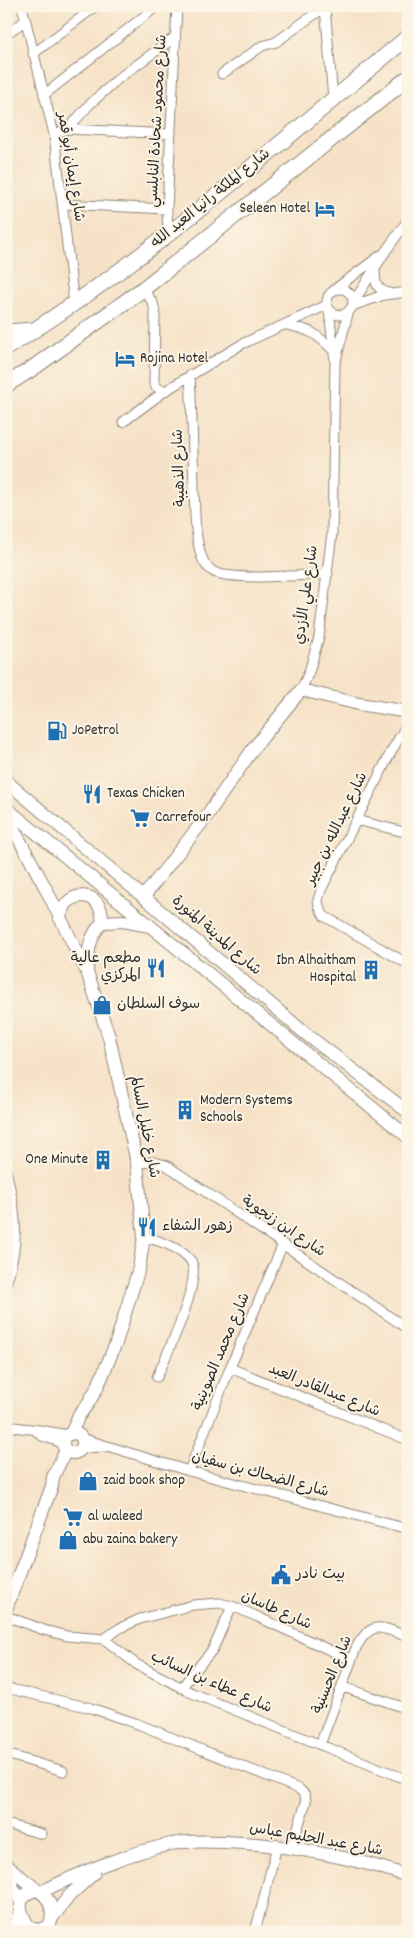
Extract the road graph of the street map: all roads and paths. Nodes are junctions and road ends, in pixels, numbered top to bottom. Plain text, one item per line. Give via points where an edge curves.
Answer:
1 (22, 6) edge
2 (96, 6) edge
3 (157, 6) edge
4 (177, 6) edge
5 (326, 6) edge
6 (25, 21) junction
7 (6, 34) edge
8 (176, 37) junction
9 (408, 38) edge
10 (33, 54) junction
11 (222, 74) dead end
12 (408, 78) edge
13 (44, 95) junction
14 (333, 99) junction
15 (68, 129) junction
16 (54, 134) junction
17 (171, 134) junction
18 (63, 204) junction
19 (167, 210) junction
20 (408, 220) edge
21 (168, 236) junction
22 (385, 252) junction
23 (375, 268) junction
24 (143, 289) junction
25 (334, 290) junction
26 (346, 290) junction
27 (361, 291) junction
28 (408, 292) edge
29 (388, 295) junction
30 (74, 304) junction
31 (351, 306) junction
32 (328, 307) junction
33 (287, 324) junction
34 (37, 329) junction
35 (6, 332) edge
36 (6, 348) edge
37 (333, 350) junction
38 (335, 362) junction
39 (190, 375) junction
40 (6, 384) edge
41 (165, 391) junction
42 (123, 422) dead end
43 (328, 574) junction
44 (301, 690) junction
45 (408, 712) edge
46 (408, 723) edge
47 (6, 781) edge
48 (6, 808) edge
49 (6, 815) edge
50 (356, 820) junction
51 (408, 833) edge
52 (144, 896) junction
53 (59, 917) junction
54 (104, 922) junction
55 (151, 926) junction
56 (408, 964) edge
57 (87, 972) junction
58 (408, 1112) edge
59 (408, 1137) edge
60 (137, 1163) junction
61 (6, 1171) edge
62 (144, 1237) junction
63 (283, 1244) junction
64 (6, 1284) edge
65 (408, 1329) edge
66 (230, 1368) junction
67 (158, 1377) dead end
68 (6, 1426) edge
69 (408, 1440) edge
70 (73, 1442) junction
71 (189, 1471) junction
72 (408, 1529) edge
73 (232, 1606) junction
74 (6, 1610) edge
75 (6, 1616) edge
76 (408, 1637) edge
77 (104, 1639) junction
78 (351, 1660) junction
79 (342, 1687) junction
80 (6, 1688) edge
81 (181, 1688) junction
82 (408, 1709) edge
83 (320, 1745) junction
84 (6, 1754) edge
85 (63, 1771) dead end
86 (408, 1780) edge
87 (6, 1824) edge
88 (42, 1834) dead end
89 (277, 1846) junction
90 (291, 1849) junction
91 (6, 1865) edge
92 (102, 1867) junction
93 (6, 1875) edge
94 (408, 1876) edge
95 (39, 1891) junction
96 (21, 1906) junction
97 (52, 1924) edge
98 (32, 1930) edge
99 (9, 1932) edge
100 (255, 1932) edge

1 - 6 street, شارع إيمان أبو قمر
2 - 10 street
3 - 13 street
4 - 8 street, شارع محمود شحادة النابلسي
5 - 11 street via 276,42 262,46
5 - 14 street
6 - 7 street
6 - 10 street, شارع إيمان أبو قمر
8 - 15 street via 119,78
8 - 17 street, شارع محمود شحادة النابلسي
9 - 14 main road, شارع الملكة رانيا العبد الله
10 - 13 street, شارع إيمان أبو قمر
12 - 24 main road, شارع الملكة رانيا العبد الله
13 - 16 street, شارع إيمان أبو قمر
14 - 21 main road, شارع الملكة رانيا العبد الله
15 - 16 street
15 - 17 street
16 - 18 street, شارع إيمان أبو قمر
17 - 19 street, شارع محمود شحادة النابلسي
18 - 19 street
18 - 30 street, شارع إيمان أبو قمر
19 - 21 street, شارع محمود شحادة النابلسي
20 - 22 street
21 - 30 main road, شارع الملكة رانيا العبد الله
22 - 23 street, شارع علي الأزدي
22 - 25 street
23 - 27 street, شارع علي الأزدي
23 - 29 street via 378,287
24 - 40 main road, شارع الملكة رانيا العبد الله
24 - 41 street via 153,303 155,313 154,383
25 - 26 street
25 - 32 street via 328,296
26 - 27 street
26 - 31 street via 350,294
27 - 29 street
27 - 31 street, شارع علي الأزدي
28 - 29 street
29 - 31 street
30 - 34 main road, شارع الملكة رانيا العبد الله
31 - 32 street via 342,314 333,313
31 - 38 street, شارع علي الأزدي
32 - 33 street
32 - 37 street, شارع علي الأزدي
33 - 37 street via 315,333
33 - 39 street via 252,339
34 - 35 main road
34 - 36 main road, شارع الملكة رانيا العبد الله
37 - 38 street, شارع علي الأزدي
38 - 43 street, شارع علي الأزدي via 334,496
39 - 41 street
39 - 43 street, شارع الذهيبة via 196,516 202,559 214,572 225,575
41 - 42 street
43 - 44 street, شارع علي الأزدي via 319,637
44 - 45 street
44 - 52 street, شارع علي الأزدي via 252,749 203,821
46 - 50 street, شارع عبدالله بن جبير
47 - 52 street, شارع المدينة المنورة
48 - 55 street
49 - 53 street, شارع خليل السالم
50 - 51 street
50 - 56 street, شارع عبدالله بن جبير via 321,890 319,906 324,916
52 - 58 street, شارع المدينة المنورة via 306,1034
53 - 54 street via 74,897 87,896 99,905
53 - 57 street, شارع خليل السالم
54 - 55 street via 123,921
54 - 57 street, شارع خليل السالم via 88,947
55 - 59 street
57 - 60 street, شارع خليل السالم via 109,1037
60 - 62 street, شارع خليل السالم
60 - 63 street, شارع ابن زنجوية via 166,1165
61 - 64 street via 16,1217 16,1244
62 - 67 street via 171,1246 186,1256 193,1267 181,1322
62 - 70 street, شارع خليل السالم via 125,1318
63 - 65 street, شارع ابن زنجوية
63 - 66 street, شارع محمد الصوينية
66 - 69 street, شارع عبدالقادر العبد
66 - 71 street, شارع محمد الصوينية
68 - 70 street, شارع الضحاك بن سفيان via 43,1430
70 - 71 street, شارع الضحاك بن سفيان via 105,1447
70 - 74 street, شارع خليل السالم via 58,1480 52,1486
71 - 72 street, شارع الضحاك بن سفيان
73 - 77 street, شارع طاسان via 210,1603 164,1612 128,1624
73 - 78 street, شارع طاسان
73 - 81 street via 214,1649
75 - 77 street via 67,1636
76 - 78 street, شارع الحسنية via 375,1627 359,1641
77 - 81 street, شارع عطاء بن السائب via 136,1664
78 - 79 street, شارع الحسنية
79 - 82 street
79 - 83 street, شارع الحسنية
80 - 90 street via 91,1708 138,1724 300,1789 306,1802
81 - 83 street, شارع عطاء بن السائب
83 - 86 street, شارع عطاء بن السائب
84 - 85 street
87 - 88 street
89 - 90 street, شارع عبد الحليم عباس
89 - 92 street, شارع عبد الحليم عباس via 184,1842 155,1848
89 - 100 street
90 - 94 street, شارع عبد الحليم عباس
91 - 95 street
92 - 95 street, شارع عبد الحليم عباس
92 - 97 street, شارع عبد الحليم عباس via 75,1889
93 - 96 street
95 - 96 street via 29,1892 23,1897
95 - 97 street via 50,1903
96 - 98 street
96 - 99 street via 17,1921
97 - 98 street

